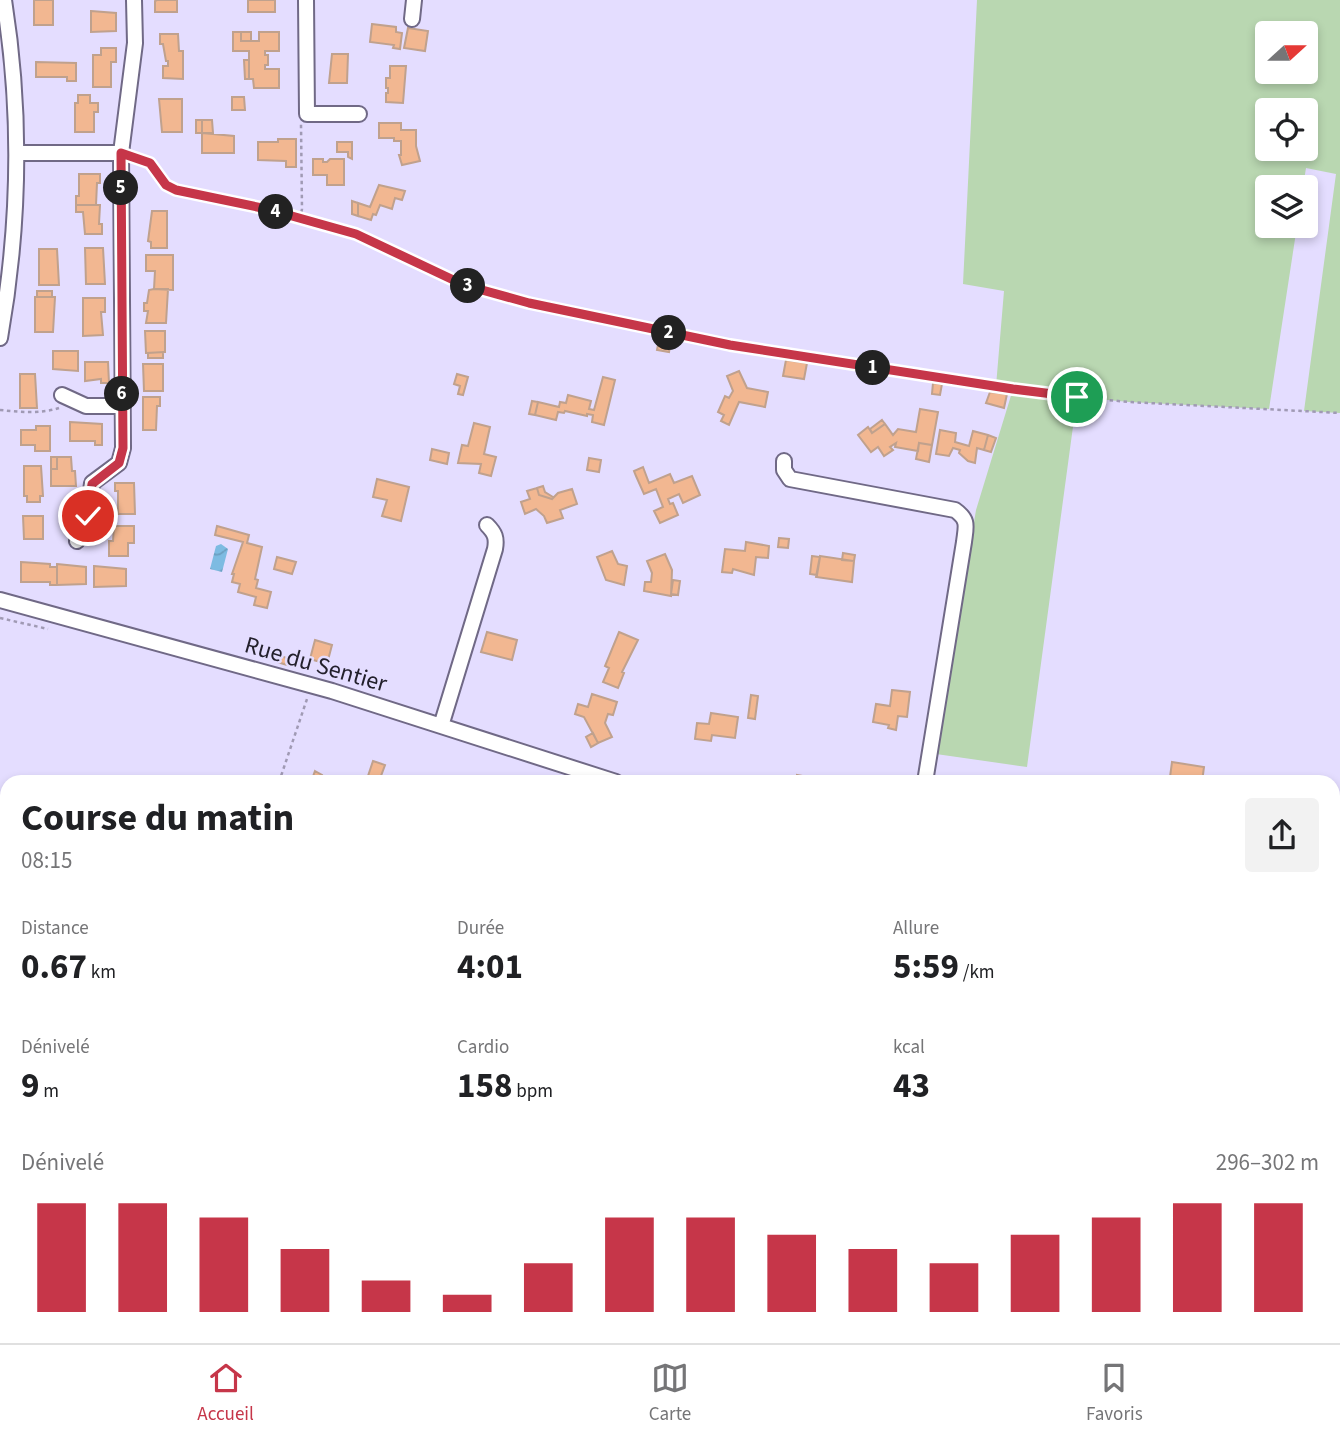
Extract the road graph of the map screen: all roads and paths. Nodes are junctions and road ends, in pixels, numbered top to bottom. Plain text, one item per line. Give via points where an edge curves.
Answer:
1 (4, 0) edge
2 (134, 0) edge
3 (306, 0) edge
4 (414, 0) edge
5 (412, 19) dead end
6 (307, 114) junction
7 (359, 114) dead end
8 (18, 153) junction
9 (121, 153) junction
10 (300, 219) junction
11 (0, 338) edge
12 (64, 400) joint
13 (122, 406) junction
14 (0, 410) edge
15 (1340, 413) edge
16 (783, 461) dead end
17 (487, 525) dead end
18 (77, 541) dead end
19 (0, 600) edge
20 (0, 618) edge
21 (51, 630) dead end
22 (308, 699) dead end
23 (441, 726) junction
24 (281, 775) edge
25 (594, 775) edge
26 (926, 775) edge

1 - 8 street
2 - 9 street via 135,43
3 - 6 street
4 - 5 street
6 - 7 street
6 - 10 path via 301,122
8 - 9 street
8 - 11 street via 13,249
9 - 10 path via 150,163 166,185 176,190
9 - 13 street
10 - 15 path via 356,234 464,285 730,345 1077,397
12 - 13 street
12 - 14 path via 51,411
13 - 18 street via 122,456 92,484 88,516
16 - 26 street via 790,479 955,510 963,516 964,542
17 - 23 street via 494,532 495,549
19 - 23 street, Rue du Sentier via 332,691
20 - 21 path
22 - 24 path
23 - 25 street, Rue du Sentier

